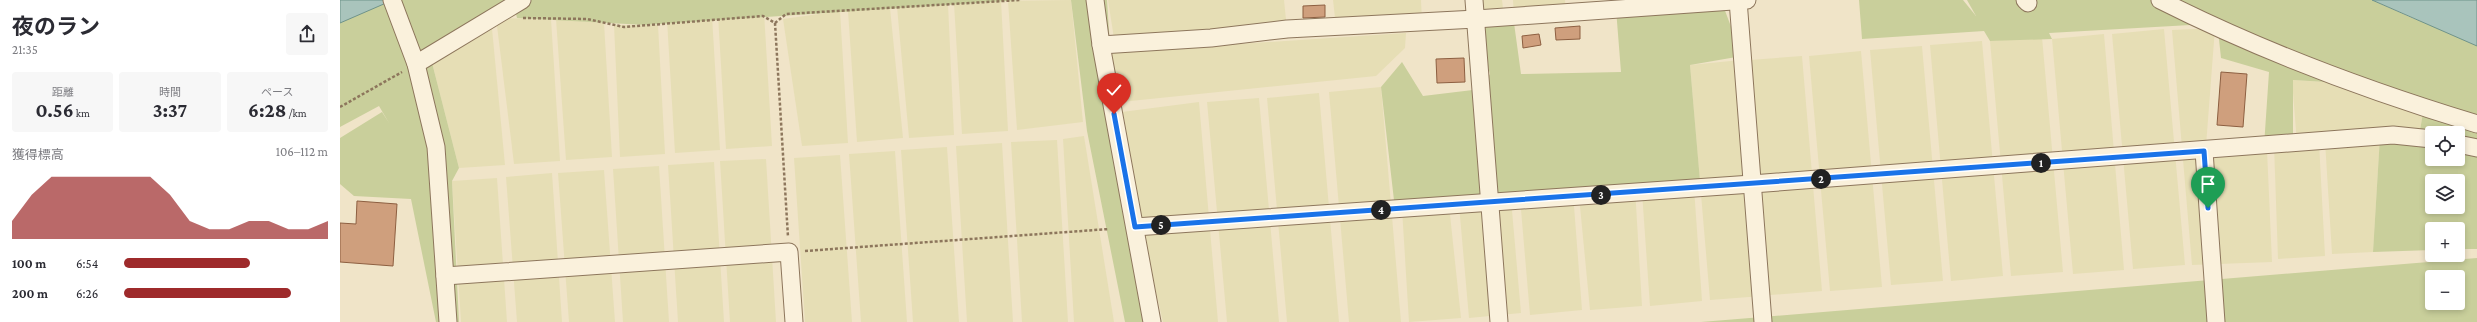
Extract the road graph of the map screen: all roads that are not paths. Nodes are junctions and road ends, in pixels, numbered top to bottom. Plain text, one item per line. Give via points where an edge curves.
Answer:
1 (392, 0) edge
2 (522, 0) edge
3 (1095, 0) edge
4 (1474, 0) edge
5 (1741, 0) edge
6 (2160, 0) edge
7 (1476, 19) junction
8 (1101, 46) junction
9 (416, 64) junction
10 (2477, 124) edge
11 (2425, 137) edge
12 (2465, 145) edge
13 (2477, 148) edge
14 (2204, 151) junction
15 (1752, 184) junction
16 (1491, 202) junction
17 (1135, 227) junction
18 (445, 276) junction
19 (448, 322) edge
20 (794, 322) edge
21 (1152, 322) edge
22 (1499, 322) edge
23 (1763, 322) edge
24 (2216, 322) edge

1 - 9 street
2 - 9 street
3 - 8 street
4 - 7 street
5 - 7 street
5 - 15 street
6 - 10 street via 2215,28 2330,75
7 - 8 street via 1287,29
7 - 16 street
8 - 17 street
9 - 18 street via 436,147
11 - 14 street via 2393,135
12 - 13 street
14 - 15 street
14 - 24 street
15 - 16 street
15 - 23 street
16 - 17 street
16 - 22 street
17 - 21 street
18 - 19 street
18 - 20 street via 788,252

